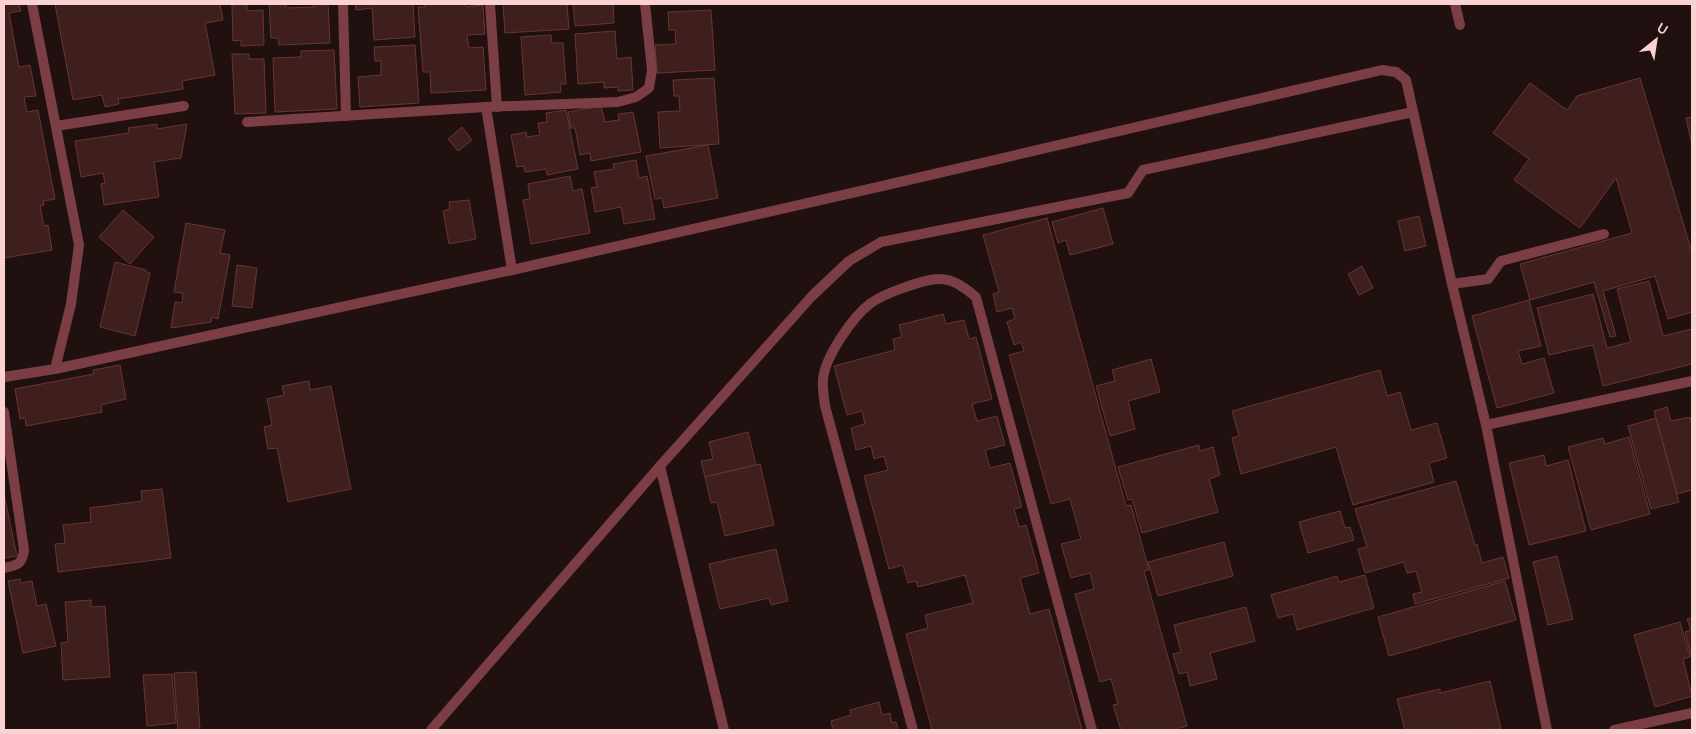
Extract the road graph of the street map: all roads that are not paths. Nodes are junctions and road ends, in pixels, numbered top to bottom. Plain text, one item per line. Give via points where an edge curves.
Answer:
1 (32, 4) edge
2 (343, 4) edge
3 (490, 4) edge
4 (645, 4) edge
5 (1455, 4) edge
6 (1460, 25) dead end
7 (184, 106) dead end
8 (486, 107) junction
9 (497, 107) junction
10 (1412, 109) junction
11 (346, 116) junction
12 (247, 122) dead end
13 (56, 126) junction
14 (1604, 234) dead end
15 (512, 270) junction
16 (1452, 284) junction
17 (55, 369) junction
18 (4, 377) edge
19 (1692, 381) edge
20 (4, 412) edge
21 (1486, 425) junction
22 (660, 466) junction
23 (4, 568) edge
24 (1692, 713) edge
25 (431, 730) edge
26 (724, 730) edge
27 (913, 730) edge
28 (1092, 730) edge
29 (1547, 730) edge
30 (1614, 730) edge

1 - 13 street
2 - 11 street
3 - 9 street
4 - 9 street via 652,70 649,88 636,97 618,102
5 - 6 street
7 - 13 street
8 - 9 street
8 - 11 street
8 - 15 street
10 - 15 street via 1406,80 1396,72 1382,70
10 - 16 street
10 - 22 street via 1142,170 1128,193 881,242 849,261 812,296
11 - 12 street
13 - 17 street via 79,245
14 - 16 street via 1501,261 1488,279
15 - 17 street
16 - 21 street
17 - 18 street
19 - 21 street
20 - 23 street via 24,550 23,559
21 - 29 street
22 - 25 street
22 - 26 street
24 - 30 street
27 - 28 street via 824,406 823,379 835,345 871,303 908,286 939,279 958,283 976,297

